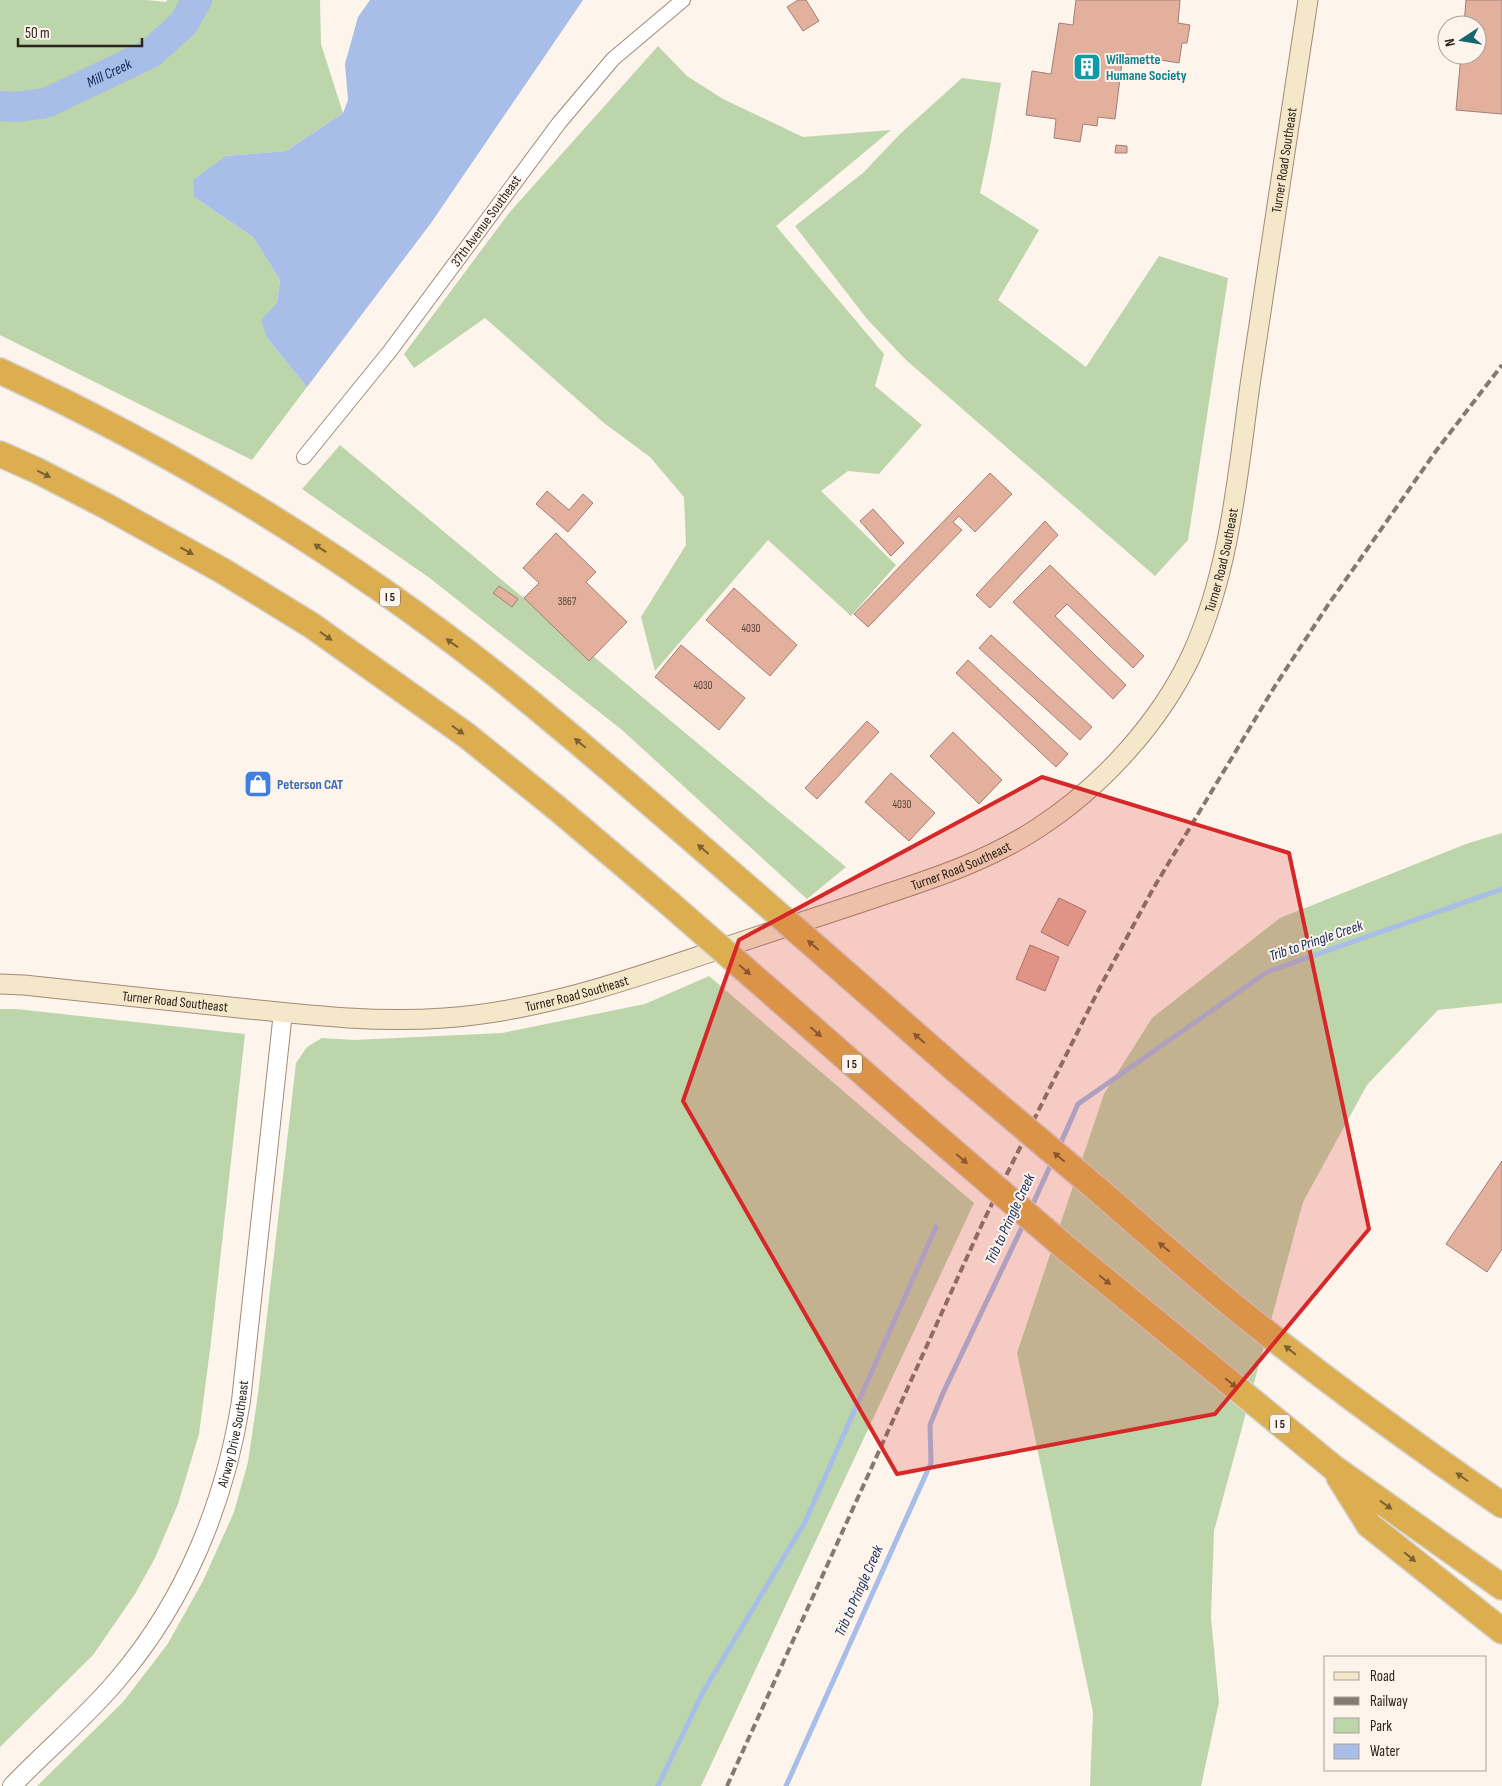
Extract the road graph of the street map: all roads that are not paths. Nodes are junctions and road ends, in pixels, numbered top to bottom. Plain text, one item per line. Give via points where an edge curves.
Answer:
1 (683, 0) edge
2 (1308, 0) edge
3 (0, 371) edge
4 (0, 454) edge
5 (304, 457) dead end
6 (0, 984) edge
7 (284, 1012) junction
8 (1334, 1468) junction
9 (1502, 1505) edge
10 (1502, 1587) edge
11 (1502, 1631) edge
12 (12, 1786) edge

1 - 5 street, 37th Avenue Southeast via 613,59 570,109 390,351
2 - 7 main road, Turner Road Southeast via 1233,501 1216,589 1191,655 1173,686 1151,721 1100,778 1038,829 1002,850 962,867 580,994 500,1012 446,1018 400,1020
9 -> 3 highway, I 5, bridge via 1245,1315 956,1070 583,746 492,672 291,529 109,424
4 -> 8 highway, I 5, bridge via 106,506 223,571 311,625 466,735 669,903 1067,1249
6 - 7 main road, Turner Road Southeast
7 - 12 street, Airway Drive Southeast via 241,1401 215,1511 184,1582 134,1661 93,1707
8 -> 10 highway, I 5
8 -> 11 highway, I 5 via 1369,1525

